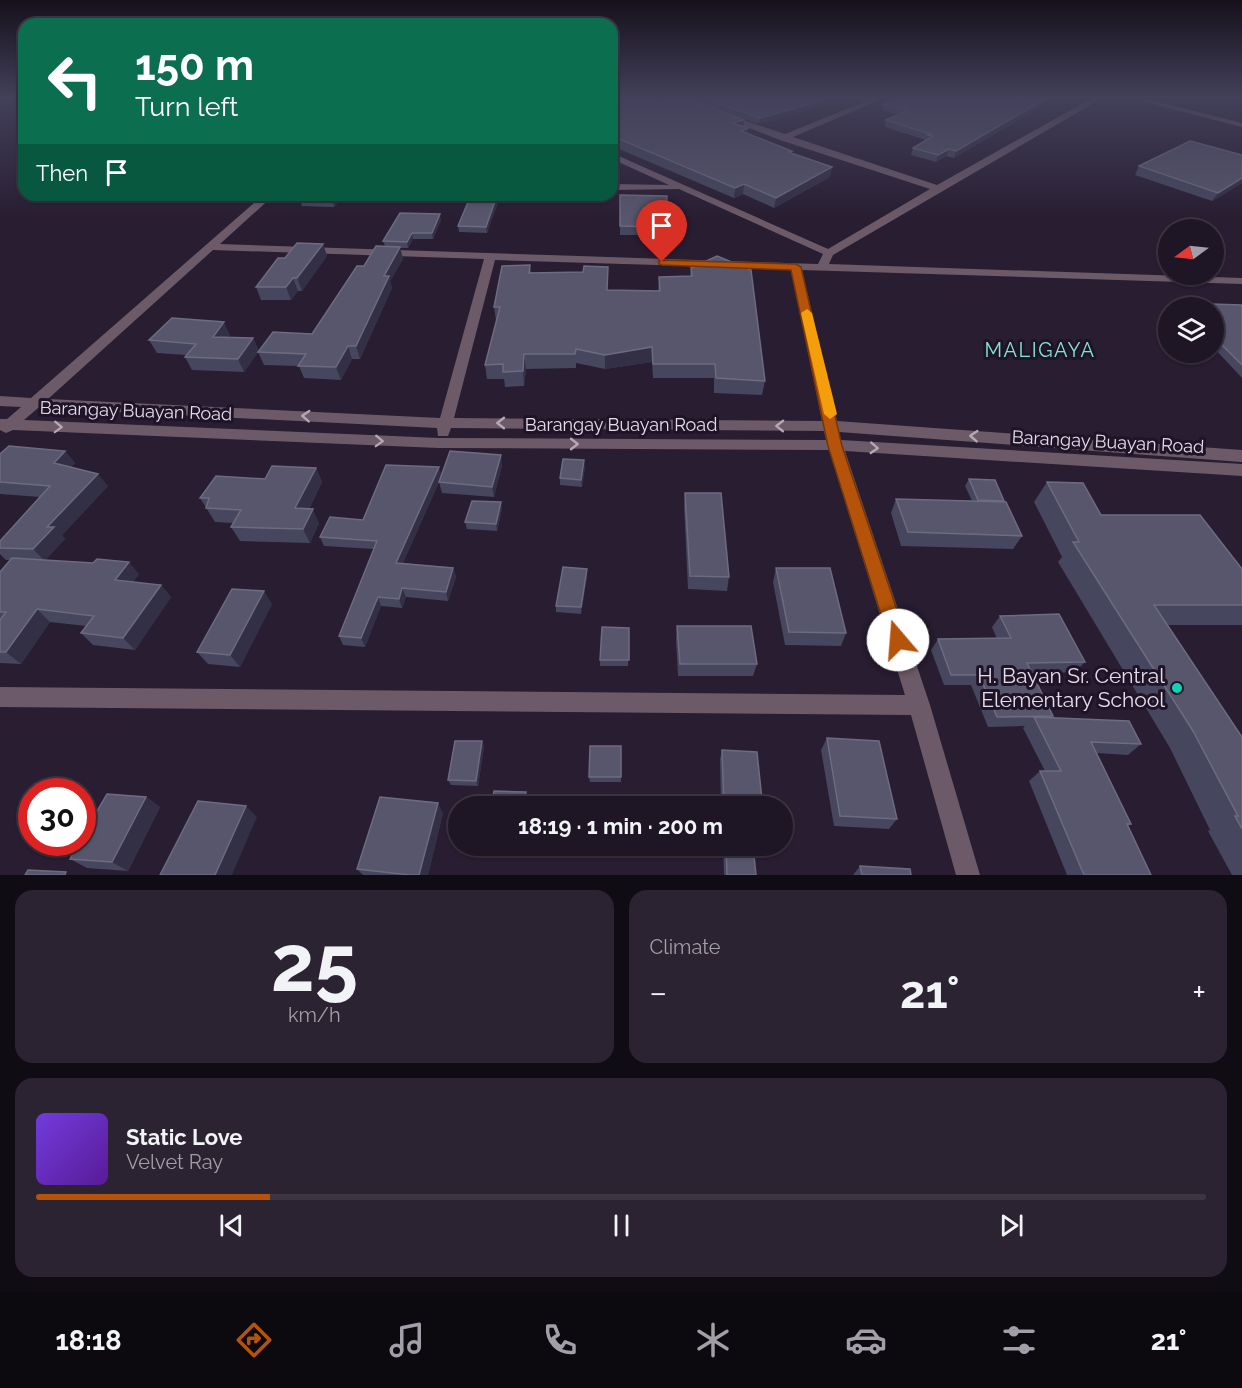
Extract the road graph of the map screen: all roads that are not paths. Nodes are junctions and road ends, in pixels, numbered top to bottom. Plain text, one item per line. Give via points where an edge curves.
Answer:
1 (783, 138) edge
2 (1027, 138) edge
3 (618, 159) edge
4 (618, 187) edge
5 (681, 188) junction
6 (938, 188) junction
7 (261, 201) edge
8 (209, 247) junction
9 (829, 254) junction
10 (491, 255) junction
11 (796, 267) junction
12 (822, 267) junction
13 (1242, 281) edge
14 (0, 402) edge
15 (33, 403) junction
16 (446, 423) junction
17 (671, 424) junction
18 (833, 426) junction
19 (3, 428) edge
20 (439, 443) junction
21 (675, 445) junction
22 (835, 446) junction
23 (1242, 456) edge
24 (1242, 470) edge
25 (0, 697) edge
26 (919, 705) junction
27 (968, 875) edge

1 - 6 street
2 - 6 street
3 - 5 street
4 - 5 street
5 - 9 street
6 - 9 street
7 - 8 street
8 - 10 street
8 - 15 street
9 - 12 street
10 - 11 street
10 - 16 street
11 - 12 street
11 - 18 street
12 - 13 street
14 - 15 street
16 -> 15 street
15 - 19 street
17 -> 16 street
16 - 20 street
18 -> 17 street
17 - 21 street
18 - 22 street
23 -> 18 street
19 -> 20 street, Barangay Buayan Road
20 -> 21 street, Barangay Buayan Road
21 - 22 street, Barangay Buayan Road
22 -> 24 street, Barangay Buayan Road
22 - 26 street
25 - 26 street
26 - 27 street

